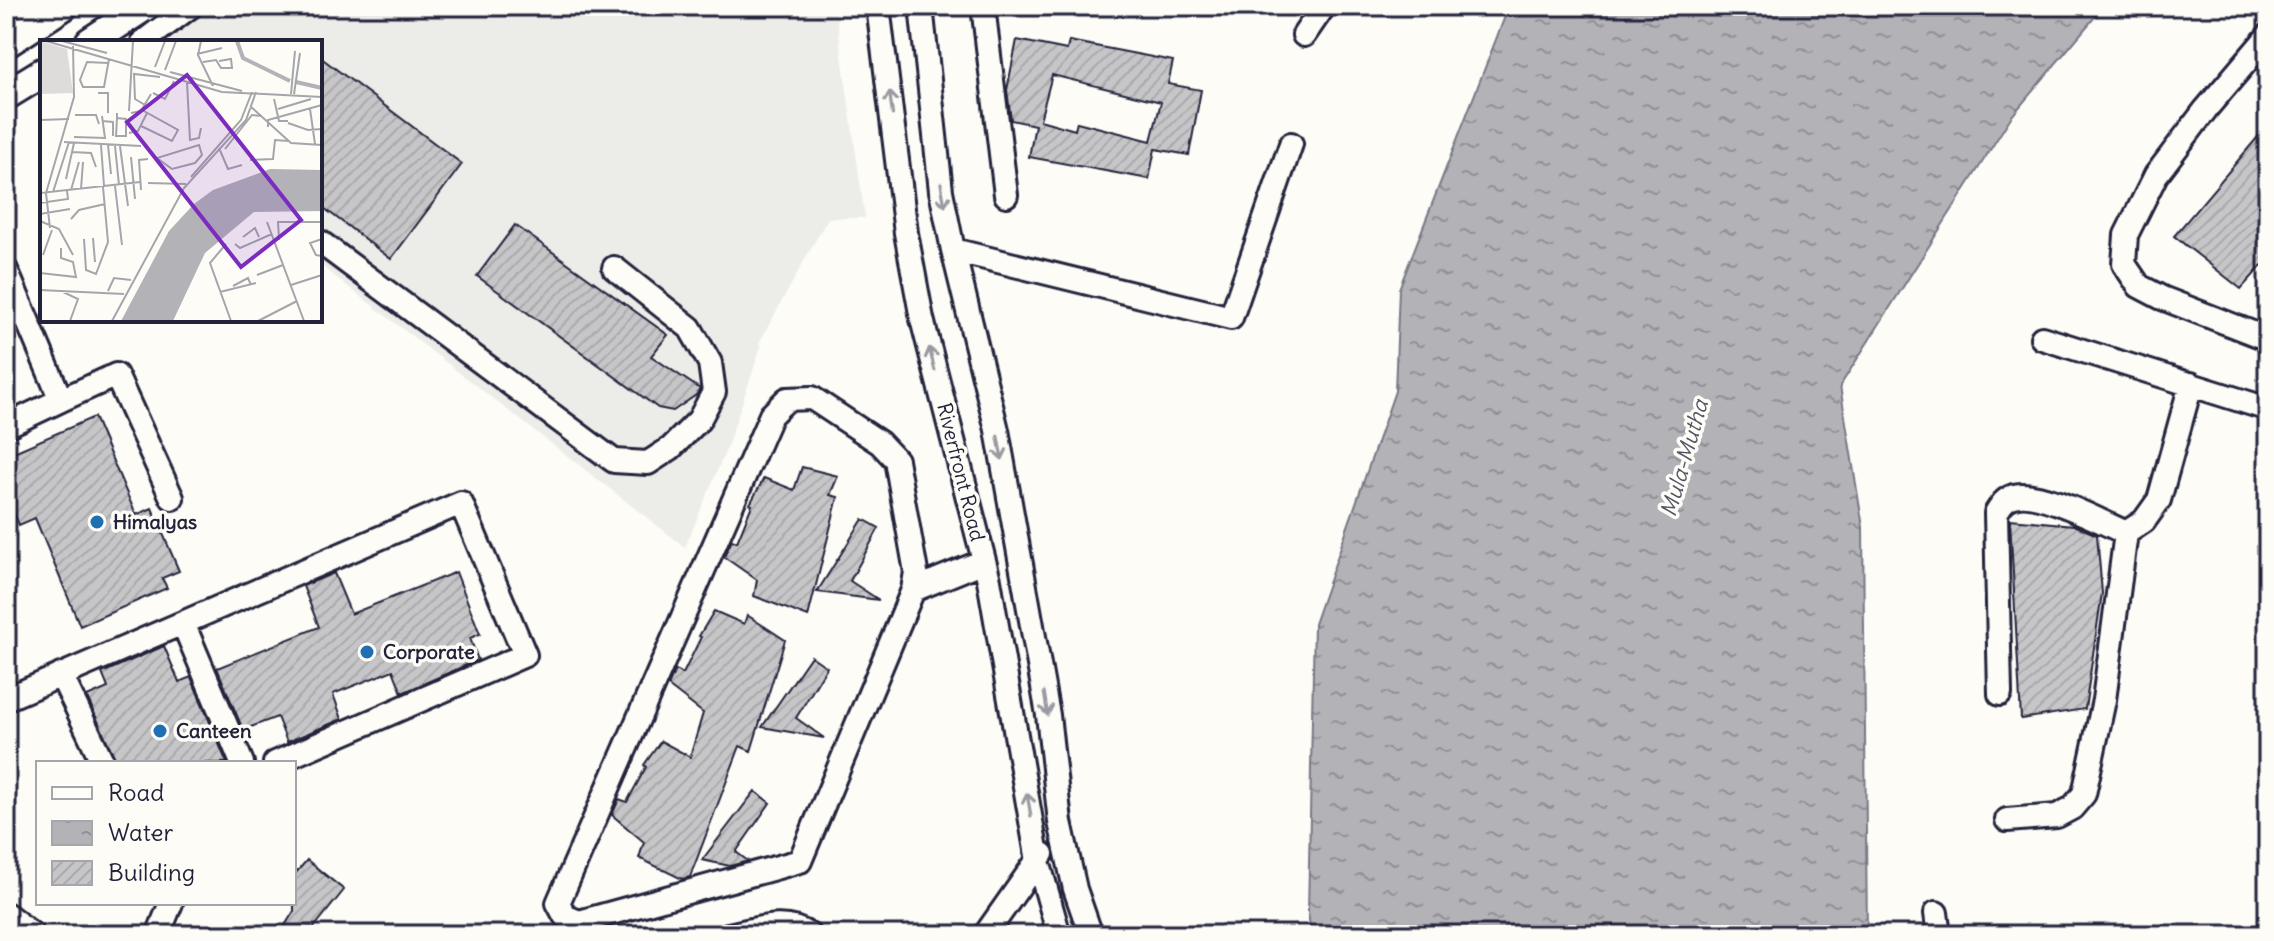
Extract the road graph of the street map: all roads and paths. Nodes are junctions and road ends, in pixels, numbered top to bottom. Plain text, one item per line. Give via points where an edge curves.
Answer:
1 (145, 6) edge
2 (191, 6) edge
3 (878, 6) edge
4 (921, 6) edge
5 (983, 6) edge
6 (1324, 6) edge
7 (44, 10) edge
8 (1304, 35) dead end
9 (2268, 36) edge
10 (93, 40) edge
11 (146, 40) edge
12 (6, 43) edge
13 (40, 74) edge
14 (6, 95) edge
15 (1291, 144) dead end
16 (1006, 195) dead end
17 (322, 243) edge
18 (953, 250) junction
19 (614, 268) dead end
20 (6, 270) edge
21 (2042, 338) dead end
22 (2268, 339) edge
23 (2191, 384) junction
24 (61, 400) junction
25 (2268, 409) edge
26 (6, 426) edge
27 (172, 498) dead end
28 (2126, 533) junction
29 (984, 561) junction
30 (913, 590) junction
31 (183, 623) junction
32 (61, 675) junction
33 (2000, 694) dead end
34 (6, 699) edge
35 (102, 761) edge
36 (241, 761) edge
37 (280, 761) edge
38 (2007, 820) dead end
39 (1060, 822) junction
40 (1038, 861) junction
41 (170, 905) edge
42 (6, 914) edge
43 (33, 935) edge
44 (158, 935) edge
45 (728, 935) edge
46 (809, 935) edge
47 (985, 935) edge
48 (1059, 935) edge
49 (1091, 935) edge

1 - 10 main road
2 - 11 street
29 -> 3 street, Riverfront Road via 922,319
4 -> 18 street, Riverfront Road via 941,191
5 - 16 street
6 - 8 street
7 - 12 main road
9 - 22 street via 2156,175 2126,235 2124,264 2139,286 2162,298
13 - 14 main road
15 - 18 street via 1231,318
17 - 19 street via 614,461 648,463 699,420 714,392 710,363 690,328
18 -> 39 street, Riverfront Road via 997,430 1048,715
20 - 24 street
21 - 23 street
23 - 25 street
23 - 28 street via 2159,500 2144,521
24 - 26 street
24 - 27 street via 116,375
28 - 33 street via 2038,496 2016,495 2004,501 1996,513
28 - 38 street via 2104,700 2084,794 2057,816
29 - 30 street
40 -> 29 street, Riverfront Road
30 - 30 street via 800,861 579,922 565,916 558,903 771,415 787,399 812,398 880,443 896,460 916,572
31 - 32 street
31 - 36 street
31 - 37 street via 461,503 525,655
32 - 34 street
32 - 35 street
39 - 40 street
39 - 49 street, Riverfront Road
40 - 47 street
40 - 48 street, Riverfront Road
41 - 44 street
42 - 43 street
45 - 46 street via 782,925

